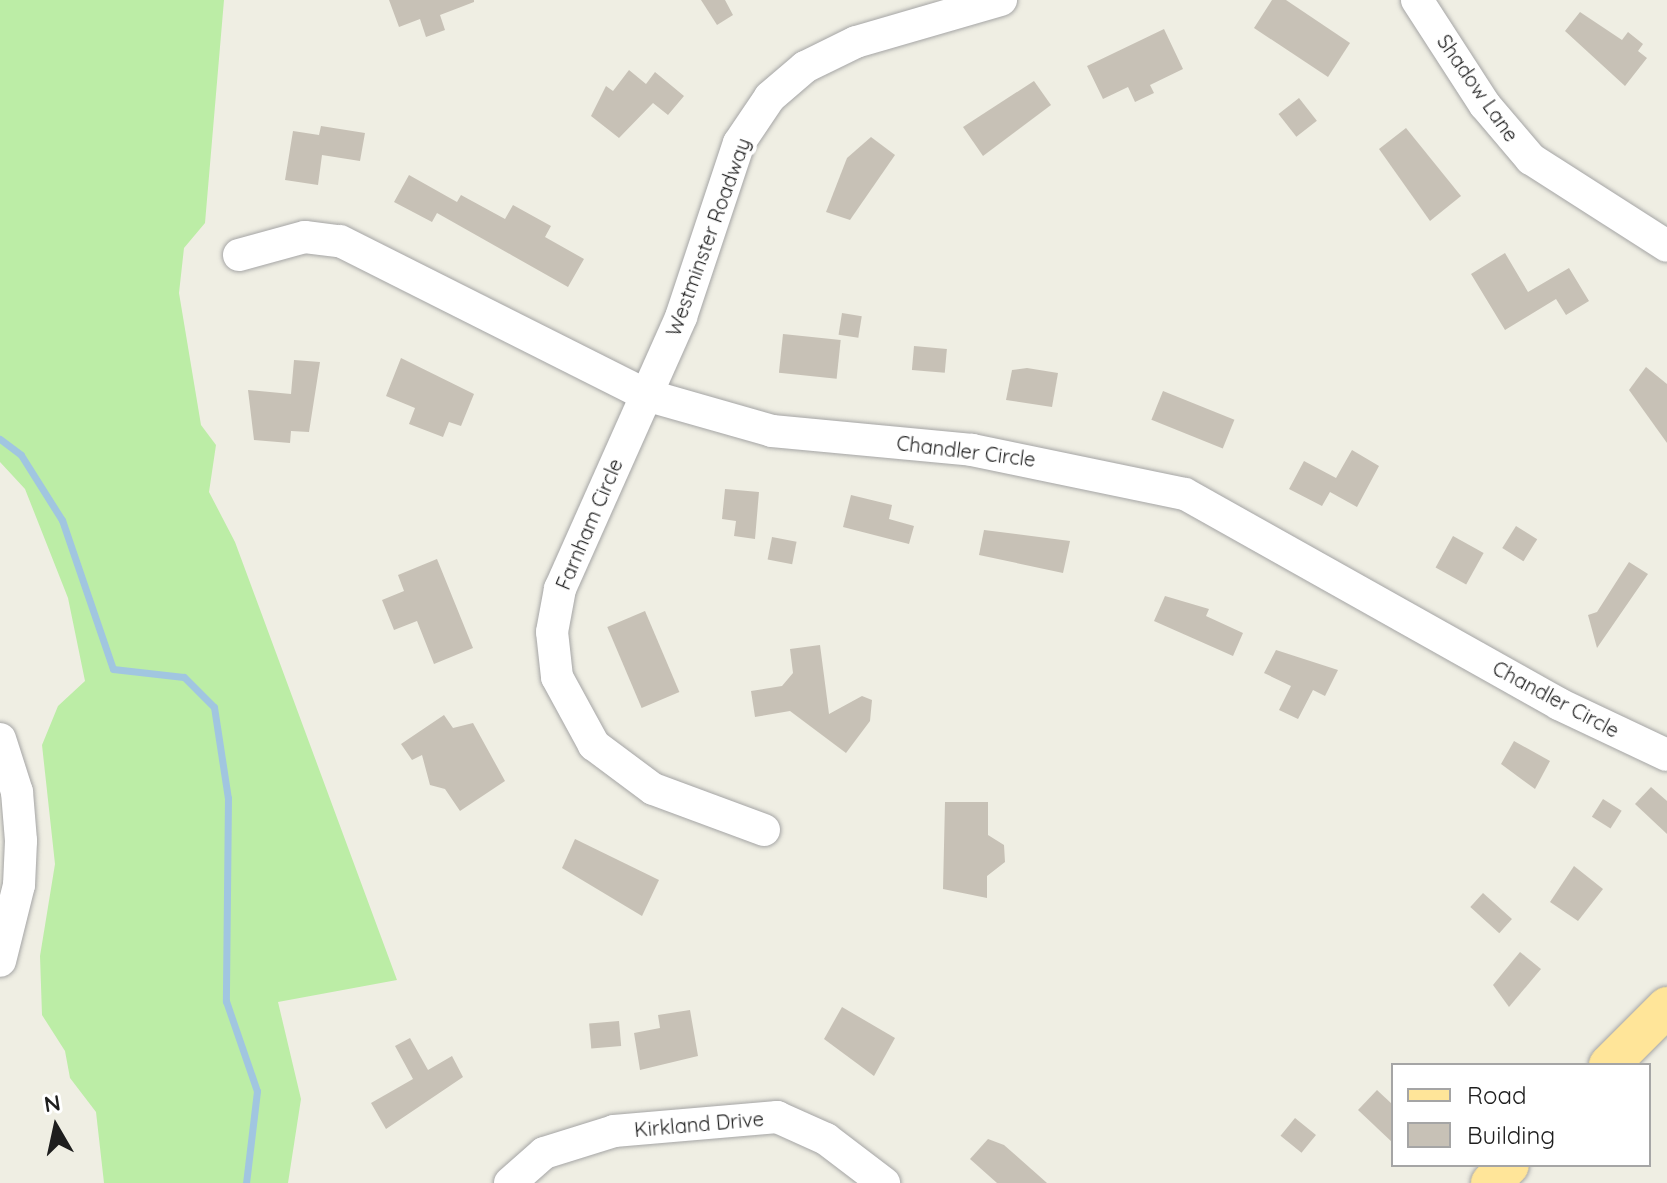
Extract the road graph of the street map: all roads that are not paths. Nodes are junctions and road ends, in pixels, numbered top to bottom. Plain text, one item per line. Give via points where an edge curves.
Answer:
1 (1001, 0) edge
2 (1417, 0) edge
3 (1667, 246) edge
4 (239, 255) dead end
5 (646, 395) junction
6 (0, 739) edge
7 (1667, 755) edge
8 (764, 830) dead end
9 (0, 961) edge
10 (1667, 1007) edge
11 (1611, 1063) edge
12 (1507, 1167) edge
13 (510, 1183) edge
14 (884, 1183) edge
15 (1491, 1183) edge

1 - 5 street, Westminster Roadway via 856,42 805,67 770,97 739,143 681,317
2 - 3 street, Shadow Lane via 1485,105 1531,159
4 - 5 street, Chandler Circle via 305,237 350,245
5 - 7 street, Chandler Circle via 772,431 972,450 1185,494 1559,704
5 - 8 street, Farnham Circle via 560,589 552,632 557,677 580,728 618,768
6 - 9 street via 17,792 21,841 19,885
10 - 11 main road
12 - 15 main road
13 - 14 street, Kirkland Drive via 544,1153 614,1131 777,1117 826,1139

